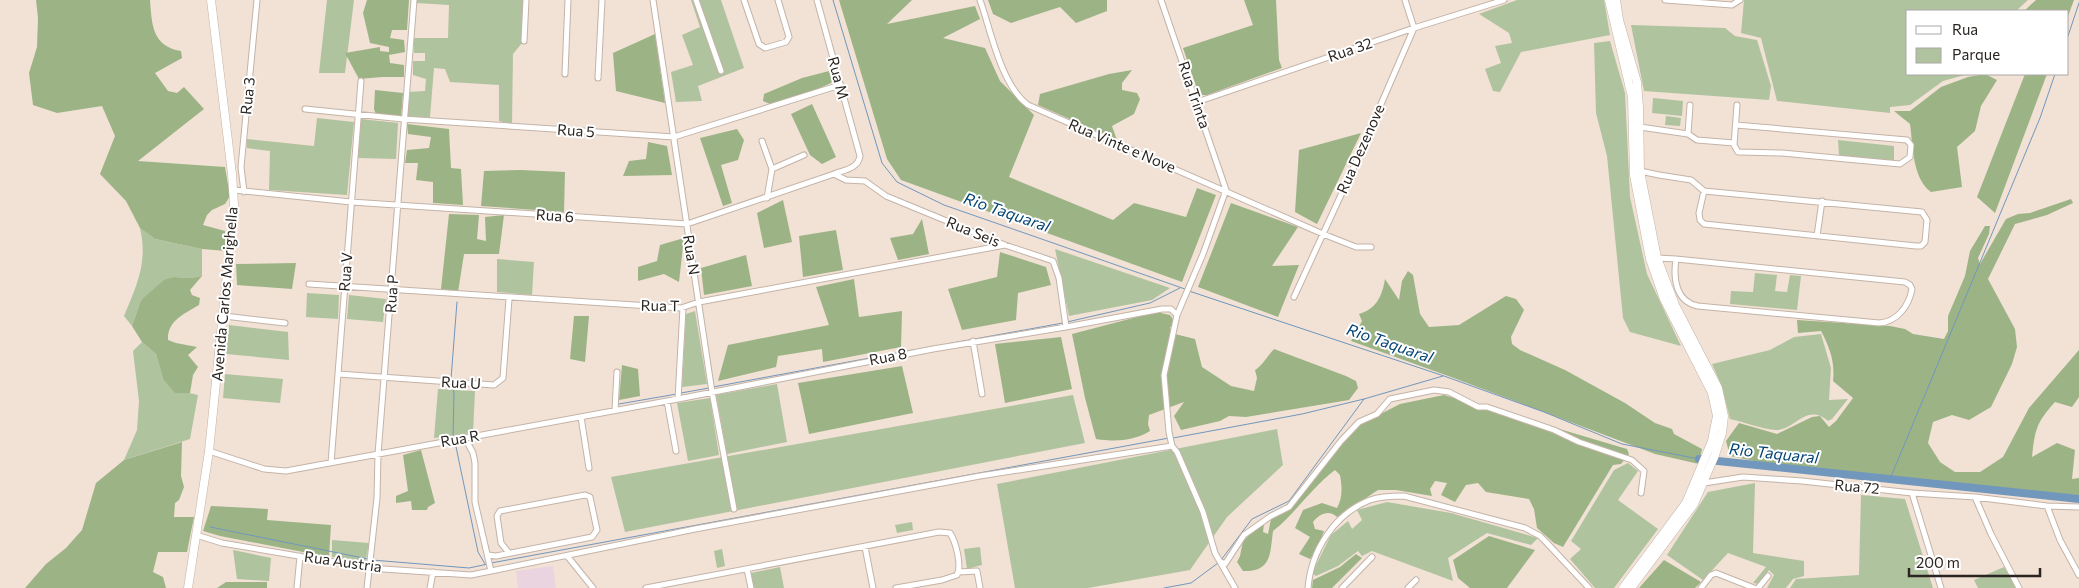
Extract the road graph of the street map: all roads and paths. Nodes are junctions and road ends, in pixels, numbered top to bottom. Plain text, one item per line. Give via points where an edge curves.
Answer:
1 (211, 0) edge
2 (257, 0) edge
3 (414, 0) edge
4 (526, 0) edge
5 (568, 0) edge
6 (602, 0) edge
7 (654, 0) edge
8 (696, 0) edge
9 (744, 0) edge
10 (778, 0) edge
11 (817, 0) edge
12 (980, 0) edge
13 (1161, 0) edge
14 (1405, 0) edge
15 (1504, 0) edge
16 (1609, 0) edge
17 (1616, 0) edge
18 (1665, 0) edge
19 (1740, 0) edge
20 (1414, 28) junction
21 (524, 41) dead end
22 (721, 71) dead end
23 (565, 74) dead end
24 (598, 78) dead end
25 (361, 81) dead end
26 (840, 85) junction
27 (1197, 102) junction
28 (1690, 105) dead end
29 (1737, 105) dead end
30 (305, 109) dead end
31 (357, 114) junction
32 (403, 119) junction
33 (1736, 125) junction
34 (1640, 127) junction
35 (1688, 134) junction
36 (674, 137) junction
37 (762, 141) dead end
38 (1734, 143) junction
39 (804, 155) dead end
40 (860, 156) joint
41 (772, 169) junction
42 (1640, 171) junction
43 (834, 174) junction
44 (234, 190) junction
45 (1226, 190) junction
46 (1704, 191) junction
47 (244, 192) junction
48 (767, 198) junction
49 (351, 202) junction
50 (1822, 202) junction
51 (398, 205) junction
52 (687, 224) junction
53 (1323, 234) junction
54 (1817, 236) junction
55 (1006, 245) junction
56 (1371, 247) dead end
57 (1656, 258) junction
58 (1676, 259) junction
59 (309, 284) dead end
60 (345, 286) junction
61 (392, 290) junction
62 (1294, 297) dead end
63 (510, 299) junction
64 (699, 302) junction
65 (683, 308) junction
66 (1177, 315) junction
67 (224, 316) junction
68 (285, 323) dead end
69 (1065, 324) junction
70 (973, 341) junction
71 (617, 372) dead end
72 (338, 374) junction
73 (386, 378) junction
74 (712, 389) junction
75 (982, 394) dead end
76 (678, 396) junction
77 (667, 401) junction
78 (615, 410) junction
79 (581, 417) junction
80 (465, 438) junction
81 (1172, 446) junction
82 (209, 451) junction
83 (676, 451) dead end
84 (378, 454) junction
85 (1711, 455) junction
86 (331, 463) junction
87 (589, 468) dead end
88 (1705, 470) junction
89 (1704, 483) junction
90 (1641, 492) dead end
91 (1912, 494) junction
92 (1975, 497) junction
93 (2047, 506) junction
94 (2079, 507) edge
95 (734, 509) dead end
96 (196, 535) junction
97 (502, 543) junction
98 (865, 547) junction
99 (509, 553) junction
100 (300, 556) junction
101 (496, 556) junction
102 (488, 557) junction
103 (568, 557) junction
104 (1372, 558) dead end
105 (1219, 560) junction
106 (369, 568) junction
107 (491, 569) junction
108 (747, 569) junction
109 (433, 572) junction
110 (959, 572) junction
111 (2079, 575) edge
112 (1768, 576) dead end
113 (1416, 580) dead end
114 (188, 588) edge
115 (297, 588) edge
116 (367, 588) edge
117 (430, 588) edge
118 (593, 588) edge
119 (646, 588) edge
120 (751, 588) edge
121 (873, 588) edge
122 (896, 588) edge
123 (980, 588) edge
124 (1235, 588) edge
125 (1308, 588) edge
126 (1342, 588) edge
127 (1408, 588) edge
128 (1589, 588) edge
129 (1623, 588) edge
130 (1631, 588) edge
131 (1701, 588) edge
132 (1754, 588) edge
133 (1758, 588) edge
134 (1940, 588) edge
135 (2019, 588) edge

1 - 44 main road, Avenida Carlos Marighella
2 - 47 street, Rua 3 via 241,167
3 - 32 street, Rua P
4 - 21 street
5 - 23 street
6 - 24 street
7 - 36 street, Rua N
8 - 22 street
9 - 10 street via 759,44 765,48 786,42 789,38
11 - 26 street, Rua M
12 - 45 street, Rua Vinte e Nove via 1004,70 1023,101 1041,112
13 - 27 street, Rua Trinta
14 - 20 street
15 - 20 street, Rua 32
16 - 85 main road via 1632,96 1634,175 1650,259 1664,298 1716,405
17 - 34 main road via 1637,82
18 - 19 street via 1732,5
20 - 27 street, Rua 32
20 - 53 street, Rua Dezenove
25 - 31 street, Rua V
26 - 36 street, Rua 5
26 - 40 street, Rua M
27 - 45 street, Rua Trinta
28 - 35 street
29 - 33 street
30 - 31 street, Rua 5
31 - 32 street, Rua 5
31 - 49 street, Rua V
32 - 36 street, Rua 5
32 - 51 street, Rua P
33 - 38 street
33 - 38 street via 1907,140 1911,144 1911,153 1908,160 1900,164 1738,152
34 - 35 street
34 - 42 main road
35 - 38 street via 1697,140
36 - 52 street, Rua N
37 - 41 street
39 - 41 street
40 - 43 street, Rua 6 via 856,166
41 - 48 street
42 - 46 street via 1691,180
42 - 57 main road
43 - 48 street, Rua 6
43 - 55 street, Rua Seis via 846,180 868,182 886,196
44 - 47 street, Rua 6
44 - 67 main road, Avenida Carlos Marighella
45 - 53 street, Rua Vinte e Nove
45 - 66 street
46 - 50 street
46 - 54 street via 1699,213 1704,224
47 - 49 street, Rua 6
48 - 52 street, Rua 6
49 - 51 street, Rua 6
49 - 60 street, Rua V
50 - 54 street
50 - 54 street via 1922,212 1927,220 1925,242 1916,246
51 - 52 street, Rua 6
51 - 61 street, Rua P
52 - 64 street, Rua N
53 - 56 street, Rua Vinte e Nove via 1356,246
53 - 62 street, Rua Dezenove
55 - 64 street, Rua T
55 - 69 street, Rua Seis via 1053,261 1059,278
57 - 58 street
57 - 85 main road via 1674,304 1721,397 1724,424
58 - 58 street via 1675,276 1680,296 1690,305 1884,323 1906,307 1912,289 1906,282
59 - 60 street, Rua T
60 - 61 street, Rua T
60 - 72 street, Rua V
61 - 63 street, Rua T
61 - 73 street, Rua P
63 - 65 street, Rua T
63 - 73 street, Rua U via 501,380 494,384
64 - 65 street, Rua T
64 - 74 street, Rua N
65 - 76 street
66 - 69 street, Rua 8 via 1171,309 1162,309
66 - 81 street via 1164,375
67 - 68 street
67 - 82 main road, Avenida Carlos Marighella
69 - 70 street, Rua 8
70 - 74 street, Rua 8
70 - 75 street
71 - 78 street
72 - 73 street, Rua U
72 - 86 street, Rua V
73 - 84 street, Rua P
74 - 76 street, Rua R
74 - 95 street, Rua N
76 - 77 street, Rua R
77 - 78 street, Rua R
77 - 83 street
78 - 79 street, Rua R
79 - 80 street, Rua R
79 - 87 street
80 - 84 street, Rua R
80 - 102 street via 475,463 475,502
81 - 103 street, Rua Austria via 980,476 694,529
81 - 105 street via 1203,512
82 - 86 street, Rua R via 275,471
82 - 96 main road, Avenida Carlos Marighella
84 - 86 street, Rua R
84 - 106 street, Rua P
85 - 88 main road
88 - 89 main road
88 - 129 main road via 1680,512
89 - 91 street, Rua 72 via 1743,477
89 - 130 main road via 1690,510
90 - 105 street via 1644,471 1632,460 1554,430 1487,407 1478,407 1449,392 1424,391 1390,399 1377,414 1358,422 1289,507 1244,535 1225,564
91 - 92 street, Rua 72
91 - 134 street
92 - 93 street, Rua 72
92 - 135 street
93 - 94 street, Rua 72
93 - 111 street via 2060,540
96 - 100 street, Rua Austria via 222,543
96 - 114 main road, Avenida Carlos Marighella
97 - 99 street
97 - 99 street via 497,516 500,511 585,495 590,497 595,535
97 - 101 street
98 - 108 street
98 - 110 street via 950,533
98 - 121 street
99 - 101 street
100 - 106 street, Rua Austria
100 - 115 street
101 - 102 street
102 - 107 street
103 - 107 street, Rua Austria
103 - 118 street
104 - 126 street
105 - 124 street
106 - 109 street, Rua Austria
106 - 116 street, Rua P
107 - 109 street, Rua Austria via 471,575
108 - 119 street
108 - 120 street
109 - 117 street
110 - 122 street via 953,578
110 - 123 street via 977,571
112 - 133 street
113 - 127 street
125 - 128 street via 1315,555 1332,529 1357,506 1389,496 1404,496 1525,528 1540,536
131 - 132 street via 1716,573

